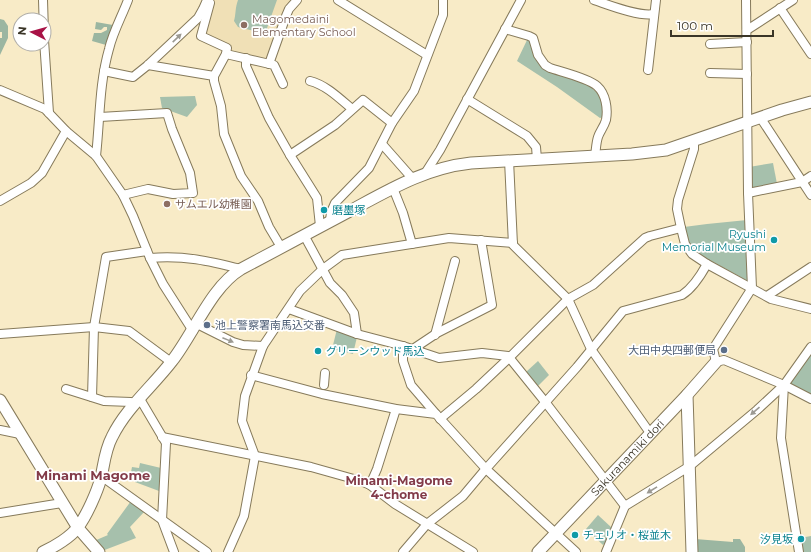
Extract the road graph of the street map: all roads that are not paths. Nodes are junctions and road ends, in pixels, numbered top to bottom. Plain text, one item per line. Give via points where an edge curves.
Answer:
1 (43, 0) edge
2 (128, 0) edge
3 (207, 0) edge
4 (211, 0) edge
5 (297, 0) edge
6 (338, 0) edge
7 (443, 0) edge
8 (521, 0) edge
9 (594, 0) edge
10 (656, 0) edge
11 (746, 0) edge
12 (793, 0) edge
13 (780, 8) junction
14 (44, 12) edge
15 (654, 14) junction
16 (505, 29) junction
17 (747, 30) junction
18 (747, 42) junction
19 (710, 44) dead end
20 (45, 52) edge
21 (226, 54) junction
22 (811, 54) edge
23 (427, 55) junction
24 (246, 58) junction
25 (270, 64) junction
26 (148, 65) junction
27 (648, 70) dead end
28 (104, 71) junction
29 (710, 73) dead end
30 (748, 74) junction
31 (214, 76) junction
32 (310, 81) dead end
33 (283, 84) dead end
34 (0, 90) edge
35 (468, 100) junction
36 (811, 102) edge
37 (352, 109) junction
38 (49, 113) junction
39 (100, 117) junction
40 (760, 117) junction
41 (748, 122) junction
42 (392, 123) junction
43 (66, 131) junction
44 (694, 141) junction
45 (382, 144) junction
46 (290, 155) junction
47 (96, 156) junction
48 (595, 156) junction
49 (537, 159) junction
50 (509, 160) junction
51 (426, 172) junction
52 (811, 176) edge
53 (412, 178) junction
54 (802, 182) junction
55 (393, 188) junction
56 (748, 193) junction
57 (123, 195) junction
58 (811, 195) edge
59 (0, 201) edge
60 (325, 224) junction
61 (681, 228) junction
62 (304, 235) junction
63 (481, 240) junction
64 (513, 243) junction
65 (412, 244) junction
66 (281, 248) junction
67 (149, 255) junction
68 (455, 261) dead end
69 (707, 264) junction
70 (811, 267) edge
71 (241, 269) junction
72 (323, 269) junction
73 (752, 288) junction
74 (767, 296) junction
75 (568, 299) junction
76 (811, 309) edge
77 (289, 310) junction
78 (94, 327) junction
79 (195, 327) junction
80 (0, 334) edge
81 (358, 334) junction
82 (435, 335) junction
83 (263, 346) junction
84 (404, 346) junction
85 (811, 347) edge
86 (413, 349) junction
87 (591, 349) junction
88 (510, 358) junction
89 (172, 362) junction
90 (716, 362) junction
91 (325, 373) dead end
92 (251, 375) junction
93 (784, 384) junction
94 (324, 385) dead end
95 (66, 389) dead end
96 (687, 395) junction
97 (92, 397) junction
98 (811, 399) edge
99 (0, 400) edge
100 (137, 402) junction
101 (546, 403) junction
102 (396, 409) junction
103 (438, 416) junction
104 (0, 430) edge
105 (650, 433) junction
106 (20, 434) junction
107 (162, 437) junction
108 (256, 456) junction
109 (690, 466) junction
110 (486, 469) junction
111 (101, 476) junction
112 (605, 480) junction
113 (370, 486) junction
114 (62, 503) junction
115 (625, 506) junction
116 (0, 513) edge
117 (162, 520) junction
118 (427, 524) junction
119 (78, 528) junction
120 (555, 533) junction
121 (48, 551) edge
122 (99, 552) edge
123 (174, 552) edge
124 (207, 552) edge
125 (228, 552) edge
126 (403, 552) edge
127 (473, 552) edge
128 (538, 552) edge
129 (576, 552) edge
130 (606, 552) edge
131 (692, 552) edge
132 (799, 552) edge

1 - 14 street
2 - 28 street via 109,48
26 -> 3 street via 198,18
4 - 21 street via 201,36 227,48
5 - 25 street via 286,16
6 - 23 street
7 - 23 street via 443,15
8 - 16 street
9 - 15 street via 627,10
10 - 15 street
11 - 17 street
12 - 13 street
13 - 17 street
13 - 22 street
15 - 27 street
16 - 35 street
16 - 48 street via 533,38 538,55 545,65 588,81 600,90 606,103 606,118
17 - 18 street
18 - 19 street
18 - 30 street
20 - 38 street
21 - 24 street
21 - 31 street
23 - 42 street via 414,90
24 - 25 street
24 - 46 street via 252,83
25 - 33 street via 274,65
26 - 28 street via 133,77
26 - 31 street
28 - 39 street
29 - 30 street
30 - 41 street
31 - 66 street via 224,134 230,151
32 - 37 street via 327,88
34 - 38 street
35 - 49 street via 526,136 536,147
35 - 51 street
36 - 40 street
37 - 42 street via 363,100
37 - 46 street
38 - 43 street
39 - 47 street
39 - 57 street via 167,113 190,173 193,193 173,194 148,189
40 - 41 street
40 - 54 street
41 - 44 street
41 - 56 street
42 - 45 street
43 - 47 street
43 - 59 street via 42,173 31,183
44 - 48 street via 660,151
44 - 61 street via 694,149 678,200
45 - 53 street
45 - 60 street via 369,168 335,203
46 - 60 street via 317,198
47 - 57 street
48 - 49 street
49 - 50 street
50 - 51 street via 460,164
50 - 64 street
51 - 53 street
52 - 54 street
53 - 55 street
54 - 56 street
54 - 58 street
55 - 60 street
55 - 65 street
56 - 73 street
57 - 67 street
60 - 62 street
61 - 69 street via 685,244 692,254
61 - 75 street via 645,238 593,285
62 - 66 street
62 - 72 street
63 - 64 street
63 - 65 street via 449,238
63 - 82 street via 492,306
64 - 75 street
65 - 72 street via 342,255
66 - 71 street
67 - 71 street via 208,260
67 - 78 street via 106,257
67 - 79 street via 163,284
68 - 82 street
69 - 73 street
69 - 87 street via 702,274 682,295 623,311
70 - 74 street
71 - 79 street via 224,283
72 - 77 street via 300,291
72 - 81 street via 330,283 354,313
73 - 74 street
73 - 90 street via 713,349
74 - 76 street
75 - 87 street
75 - 88 street
77 - 81 street
77 - 83 street
78 - 80 street
78 - 89 street via 129,331
78 - 97 street
79 -> 83 street via 243,345
79 - 89 street
81 - 84 street
82 - 86 street
83 - 92 street
84 - 86 street
84 - 103 street via 403,361 411,385
85 - 93 street
86 - 88 street via 439,358 482,353
87 - 101 street
87 - 105 street
88 - 101 street
88 - 103 street via 476,389
89 - 100 street
90 - 93 street via 724,360
90 - 96 street, Sakuranamiki dori
91 - 94 street
92 - 102 street via 322,394
92 - 108 street via 242,421
93 - 98 street
93 -> 109 street
93 - 132 street via 781,438
95 - 97 street
96 - 105 street, Sakuranamiki dori
96 - 109 street
97 - 100 street via 104,401
99 - 106 street
100 - 107 street
100 - 111 street via 111,439
101 - 110 street
101 - 112 street
102 - 103 street
102 - 113 street
103 - 110 street
104 - 106 street
105 - 112 street, Sakuranamiki dori
106 - 114 street
107 - 108 street
107 - 117 street via 166,443
108 - 113 street via 324,471
108 - 125 street via 244,516
109 -> 115 street
109 - 131 street
110 - 118 street via 463,496
110 - 120 street
111 - 117 street
111 - 119 street
112 - 115 street
112 - 120 street, Sakuranamiki dori
113 - 118 street
114 - 116 street
114 - 119 street
115 - 130 street
117 - 123 street
117 - 124 street
118 - 126 street
118 - 127 street
119 - 121 street
119 - 122 street
120 - 128 street, Sakuranamiki dori
120 - 129 street

